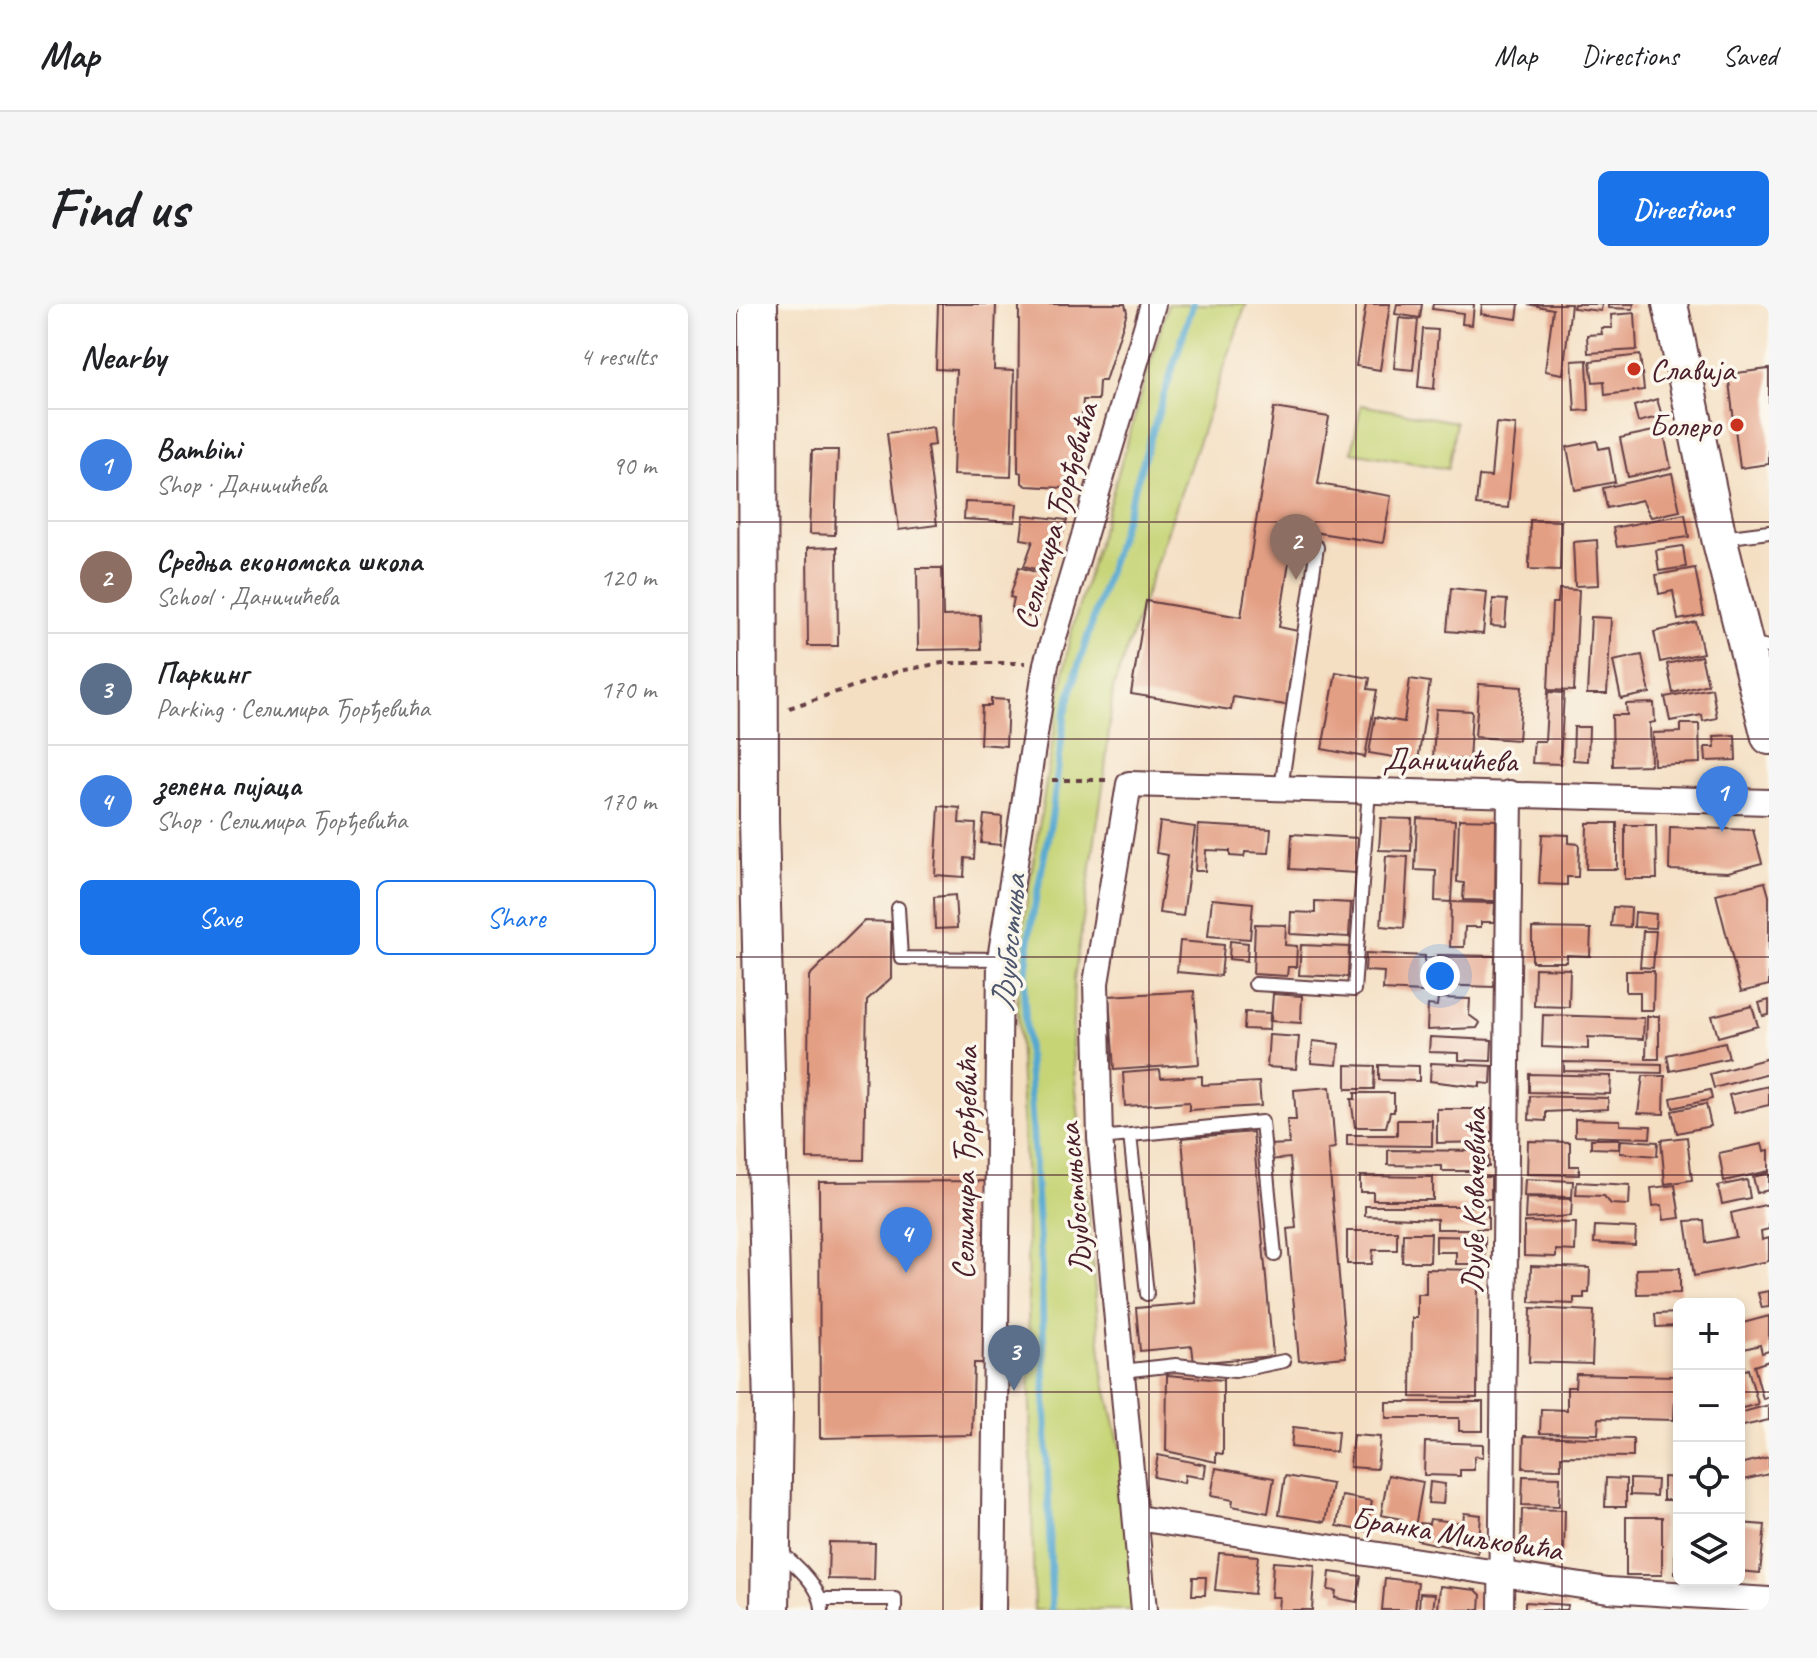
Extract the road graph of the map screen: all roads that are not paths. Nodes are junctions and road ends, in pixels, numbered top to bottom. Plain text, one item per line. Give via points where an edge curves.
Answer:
1 (758, 304) edge
2 (1153, 304) edge
3 (1670, 304) edge
4 (1769, 532) edge
5 (1719, 538) junction
6 (1317, 547) dead end
7 (1757, 644) edge
8 (1769, 737) edge
9 (1129, 784) joint
10 (1281, 788) junction
11 (1369, 790) junction
12 (1510, 793) junction
13 (1769, 802) edge
14 (898, 908) dead end
15 (1000, 959) junction
16 (1255, 984) dead end
17 (1130, 1135) junction
18 (1100, 1138) junction
19 (1275, 1255) dead end
20 (1147, 1294) dead end
21 (1284, 1361) dead end
22 (1122, 1371) junction
23 (1137, 1518) junction
24 (772, 1546) junction
25 (1501, 1572) junction
26 (1769, 1600) edge
27 (822, 1605) edge
28 (770, 1610) edge
29 (895, 1610) edge
30 (993, 1610) edge
31 (1144, 1610) edge
32 (1501, 1610) edge

1 - 24 main road via 759,820
2 - 15 street, Селимира Ђорђевића via 1046,664
3 - 5 street
4 - 5 lane
5 - 7 street
6 - 10 lane
7 - 8 street
9 - 10 street, Даничићева
9 - 18 street, Љубостињска via 1096,983
10 - 11 street, Даничићева
11 - 12 street, Даничићева
11 - 16 lane via 1354,990
12 - 13 street, Даничићева
12 - 25 street, Љубе Ковачевића
14 - 15 lane via 901,958
15 - 30 street, Селимира Ђорђевића
17 - 18 lane
17 - 19 lane via 1262,1122
17 - 20 lane
18 - 22 street, Љубостињска
21 - 22 lane via 1235,1371 1176,1365
22 - 23 street, Љубостињска
23 - 25 street, Бранка Миљковића
23 - 31 street, Љубостињска
24 - 27 lane via 793,1562
24 - 28 main road
25 - 26 street, Бранка Миљковића via 1608,1590
25 - 32 street, Љубе Ковачевића
27 - 29 lane via 895,1599

